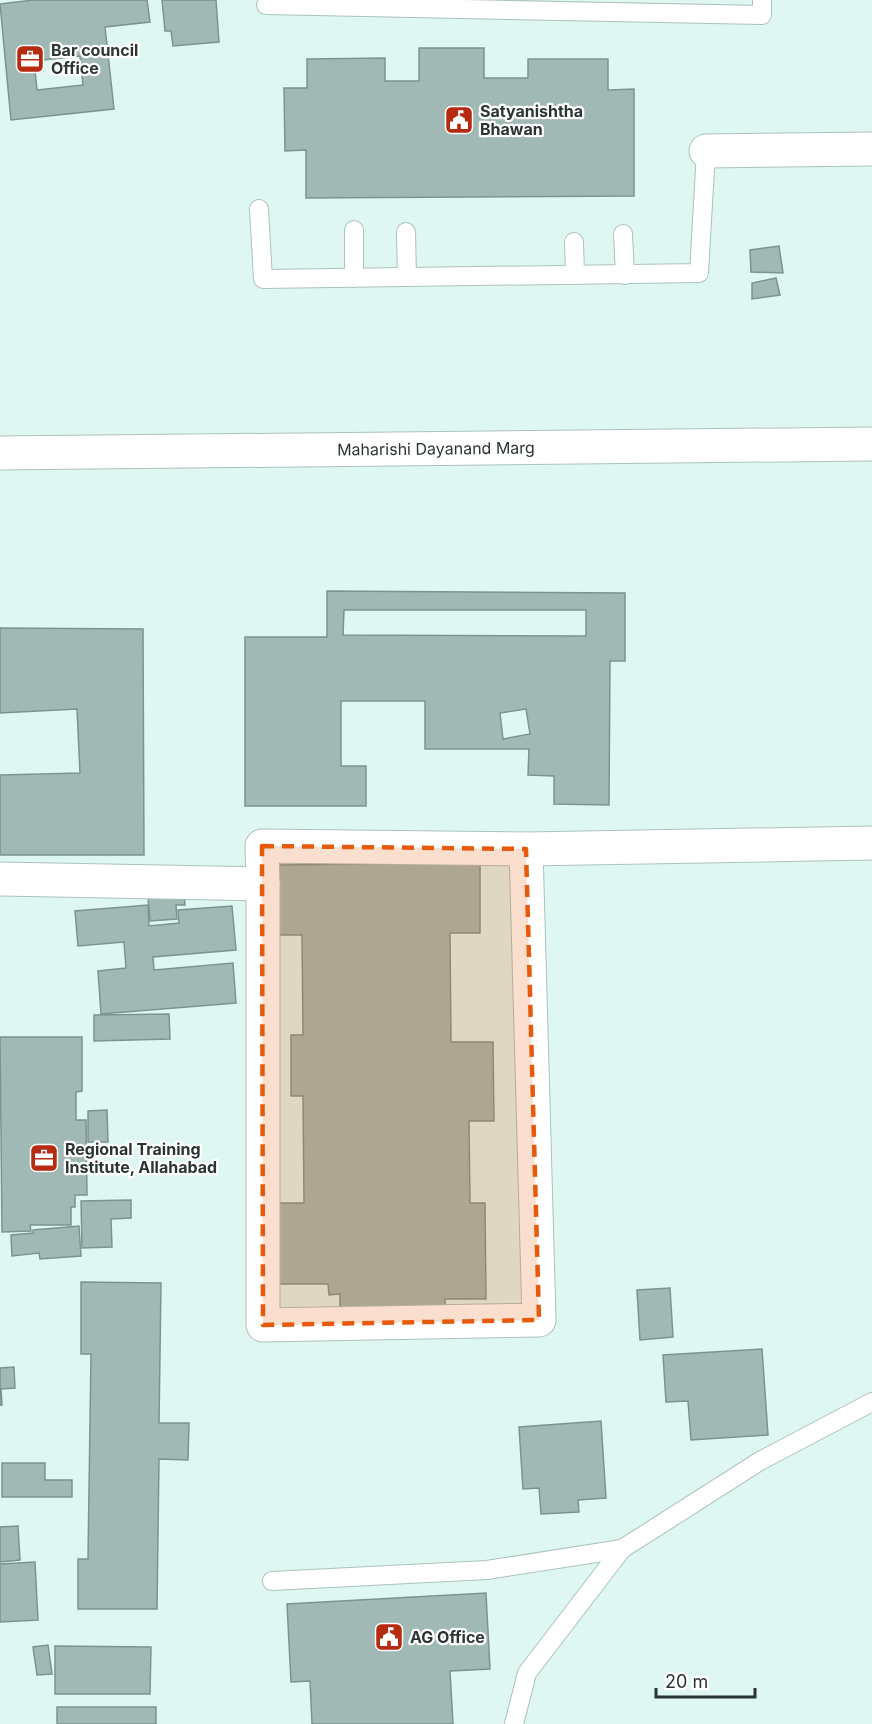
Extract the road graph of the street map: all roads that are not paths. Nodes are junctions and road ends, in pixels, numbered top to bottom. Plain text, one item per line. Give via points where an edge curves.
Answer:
1 (762, 0) edge
2 (266, 5) dead end
3 (872, 149) edge
4 (706, 151) joint
5 (259, 209) dead end
6 (354, 230) dead end
7 (406, 232) dead end
8 (623, 234) dead end
9 (574, 242) dead end
10 (625, 274) junction
11 (575, 275) junction
12 (407, 277) junction
13 (354, 278) junction
14 (872, 444) edge
15 (0, 453) edge
16 (872, 843) edge
17 (526, 849) junction
18 (0, 879) edge
19 (263, 884) junction
20 (872, 1402) edge
21 (622, 1549) junction
22 (272, 1581) dead end
23 (514, 1724) edge

1 - 2 lane via 762,15
3 - 4 street
4 - 10 lane via 699,273
5 - 13 lane via 263,279
6 - 13 lane
7 - 12 lane
8 - 10 lane
9 - 11 lane
10 - 11 lane
11 - 12 lane
12 - 13 lane
14 - 15 street, Maharishi Dayanand Marg
16 - 17 street
17 - 19 street via 261,846
17 - 19 street via 539,1320 263,1325
18 - 19 street
20 - 21 lane via 760,1461
21 - 22 lane via 487,1570
21 - 23 lane via 527,1673

